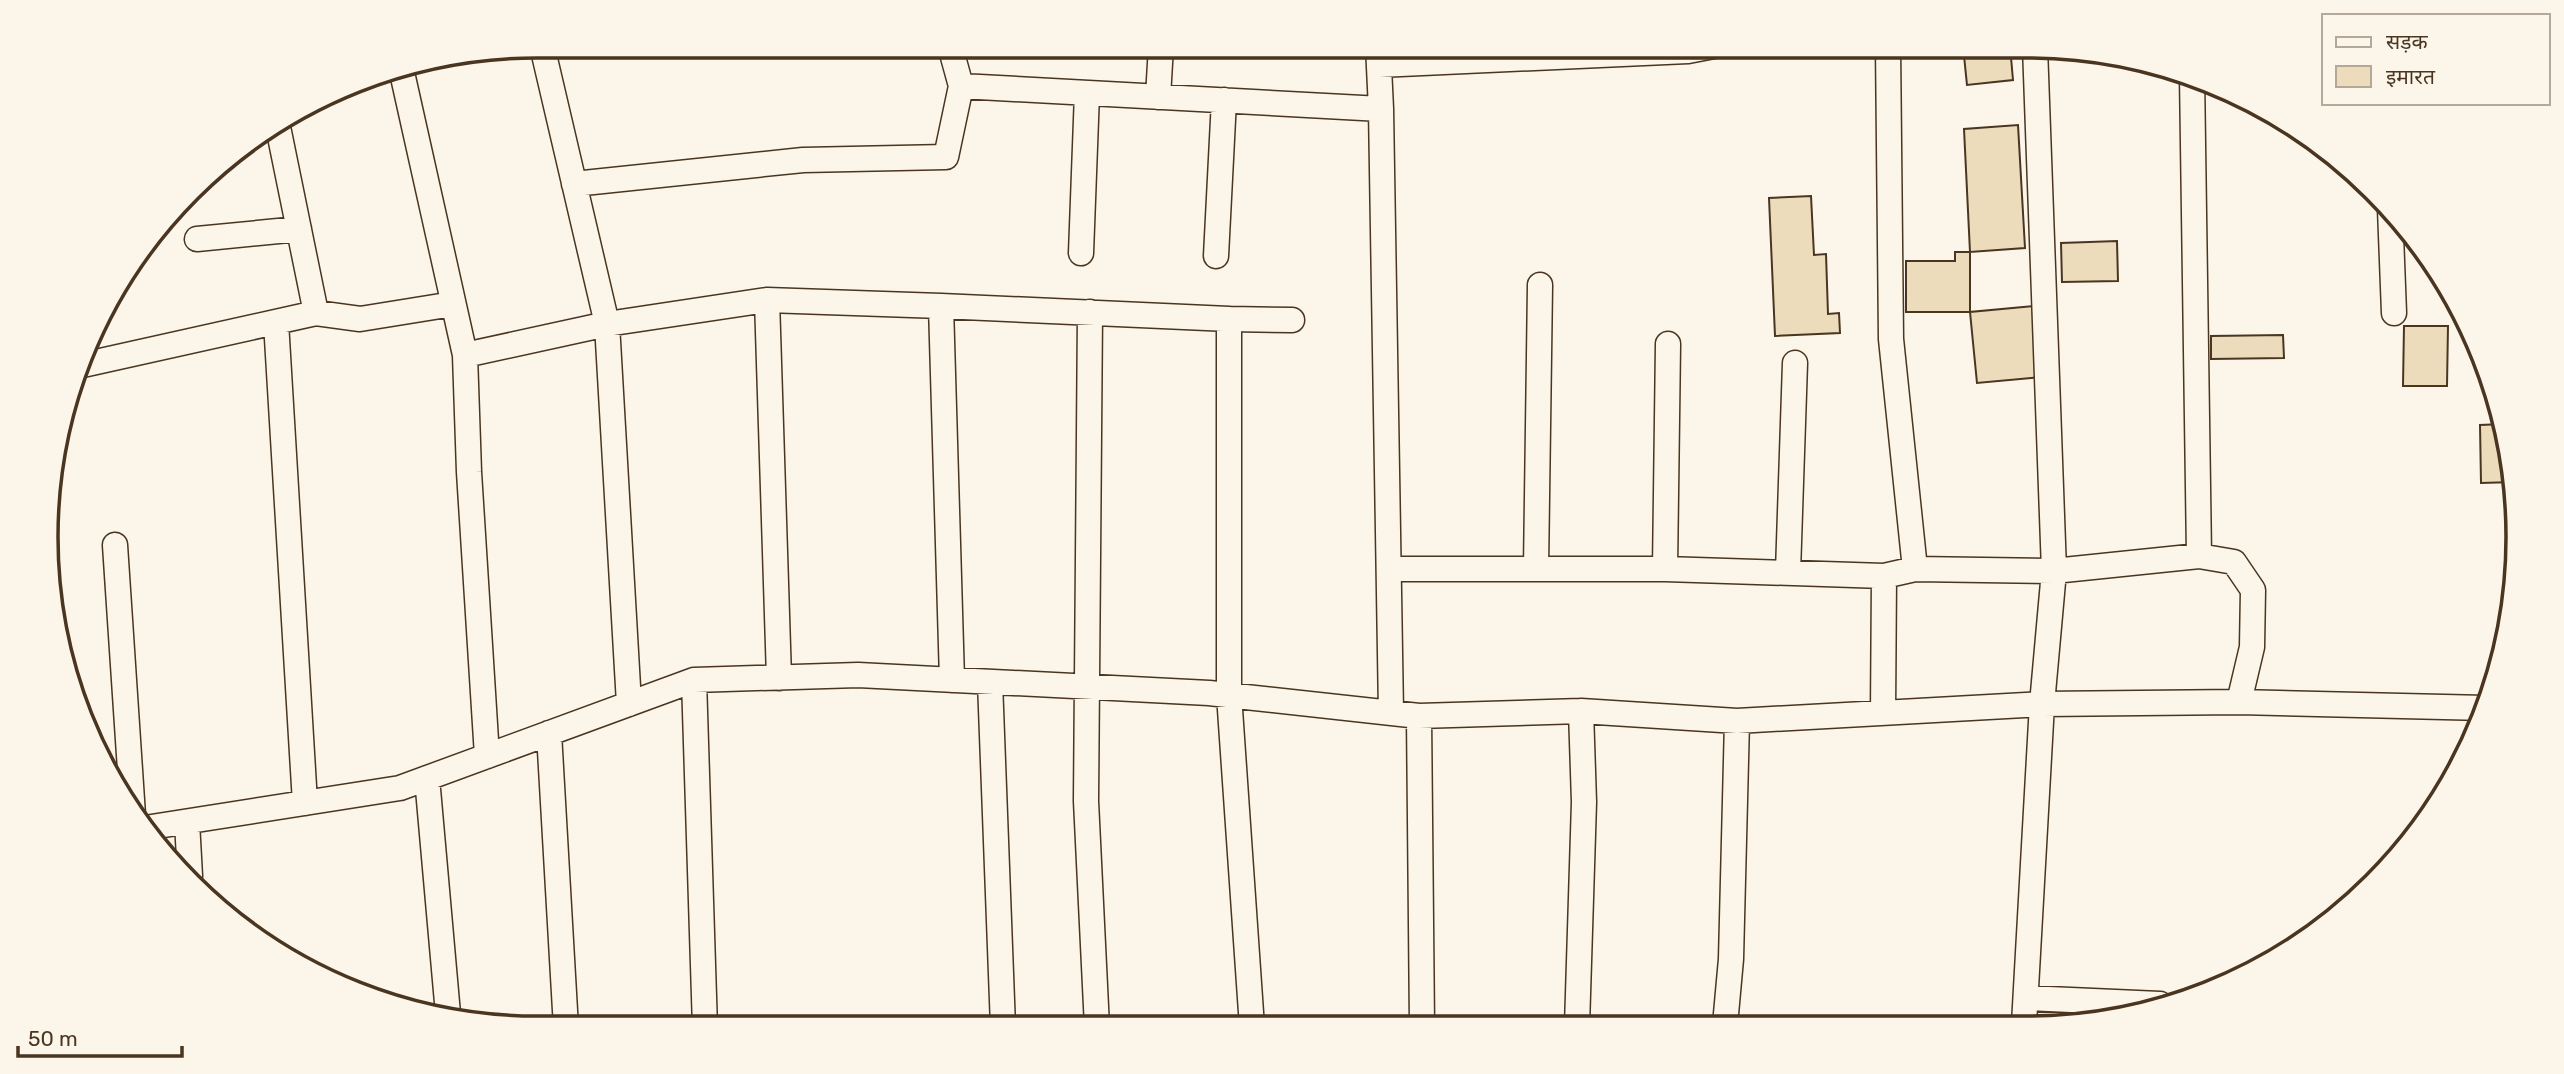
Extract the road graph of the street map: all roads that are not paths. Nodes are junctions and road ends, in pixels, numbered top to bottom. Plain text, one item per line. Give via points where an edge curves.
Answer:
1 (545, 58) edge
2 (953, 58) edge
3 (1160, 58) edge
4 (1378, 58) edge
5 (1888, 58) edge
6 (2035, 58) edge
7 (403, 77) edge
8 (961, 86) junction
9 (2192, 87) edge
10 (1087, 93) junction
11 (1158, 97) junction
12 (1224, 100) junction
13 (1381, 109) junction
14 (279, 134) edge
15 (574, 184) junction
16 (2391, 226) edge
17 (299, 229) junction
18 (197, 239) dead end
19 (1081, 253) dead end
20 (1216, 256) dead end
21 (1540, 285) dead end
22 (767, 300) junction
23 (453, 304) junction
24 (941, 306) junction
25 (1090, 312) junction
26 (316, 313) junction
27 (2395, 313) dead end
28 (1229, 319) junction
29 (1293, 320) dead end
30 (276, 322) junction
31 (607, 324) junction
32 (1668, 344) dead end
33 (465, 355) junction
34 (91, 363) edge
35 (1795, 363) dead end
36 (115, 545) dead end
37 (2199, 556) junction
38 (1536, 568) junction
39 (1389, 569) junction
40 (1665, 569) junction
41 (1915, 569) junction
42 (2054, 571) junction
43 (1788, 572) junction
44 (1884, 576) junction
45 (779, 678) junction
46 (694, 680) junction
47 (952, 680) junction
48 (990, 682) junction
49 (1088, 688) junction
50 (1229, 695) junction
51 (2239, 702) junction
52 (629, 704) junction
53 (2042, 704) junction
54 (2475, 708) edge
55 (1581, 711) junction
56 (1391, 713) junction
57 (1883, 713) junction
58 (1419, 716) junction
59 (1737, 721) junction
60 (549, 733) junction
61 (487, 756) junction
62 (427, 778) junction
63 (131, 791) edge
64 (305, 803) junction
65 (187, 822) junction
66 (155, 827) edge
67 (189, 867) edge
68 (2026, 998) junction
69 (2138, 1003) edge
70 (447, 1008) edge
71 (565, 1016) edge
72 (705, 1016) edge
73 (1003, 1016) edge
74 (1096, 1016) edge
75 (1251, 1016) edge
76 (1422, 1016) edge
77 (1577, 1016) edge
78 (1726, 1016) edge
79 (2025, 1016) edge

1 - 15 street
2 - 8 street
3 - 11 street
4 - 13 street
5 - 41 street via 1891,339
6 - 42 street
7 - 23 street
8 - 10 street
8 - 15 street via 946,157 803,160
9 - 37 street
10 - 11 street
10 - 19 street
11 - 12 street
12 - 13 street
12 - 20 street
13 - 39 street
14 - 17 street
15 - 31 street
16 - 27 street
17 - 18 street
17 - 26 street
21 - 38 street
22 - 24 street
22 - 31 street
22 - 45 street
23 - 26 street via 360,319
23 - 33 street
24 - 25 street
24 - 47 street
25 - 28 street
25 - 49 street
26 - 30 street
28 - 29 street
28 - 50 street
30 - 34 street
30 - 64 street
31 - 33 street
31 - 52 street
32 - 40 street
33 - 61 street
35 - 43 street
36 - 63 street
37 - 42 street
37 - 51 street via 2234,562 2253,590 2252,647
38 - 39 street
38 - 40 street
39 - 56 street
40 - 43 street
41 - 42 street
41 - 44 street
42 - 53 street
43 - 44 street
44 - 57 street
45 - 46 street
45 - 47 street via 858,675
46 - 52 street
46 - 72 street
47 - 48 street
48 - 49 street
48 - 73 street
49 - 50 street
49 - 74 street via 1086,801
50 - 56 street
50 - 75 street
51 - 53 street
51 - 54 street
52 - 60 street
53 - 57 street
53 - 68 street
55 - 58 street
55 - 59 street
55 - 77 street via 1584,802
56 - 58 street
57 - 59 street
58 - 76 street
59 - 78 street
60 - 61 street
60 - 71 street
61 - 62 street
62 - 64 street via 400,789
62 - 70 street
64 - 65 street
65 - 66 street
65 - 67 street
68 - 69 street
68 - 79 street

